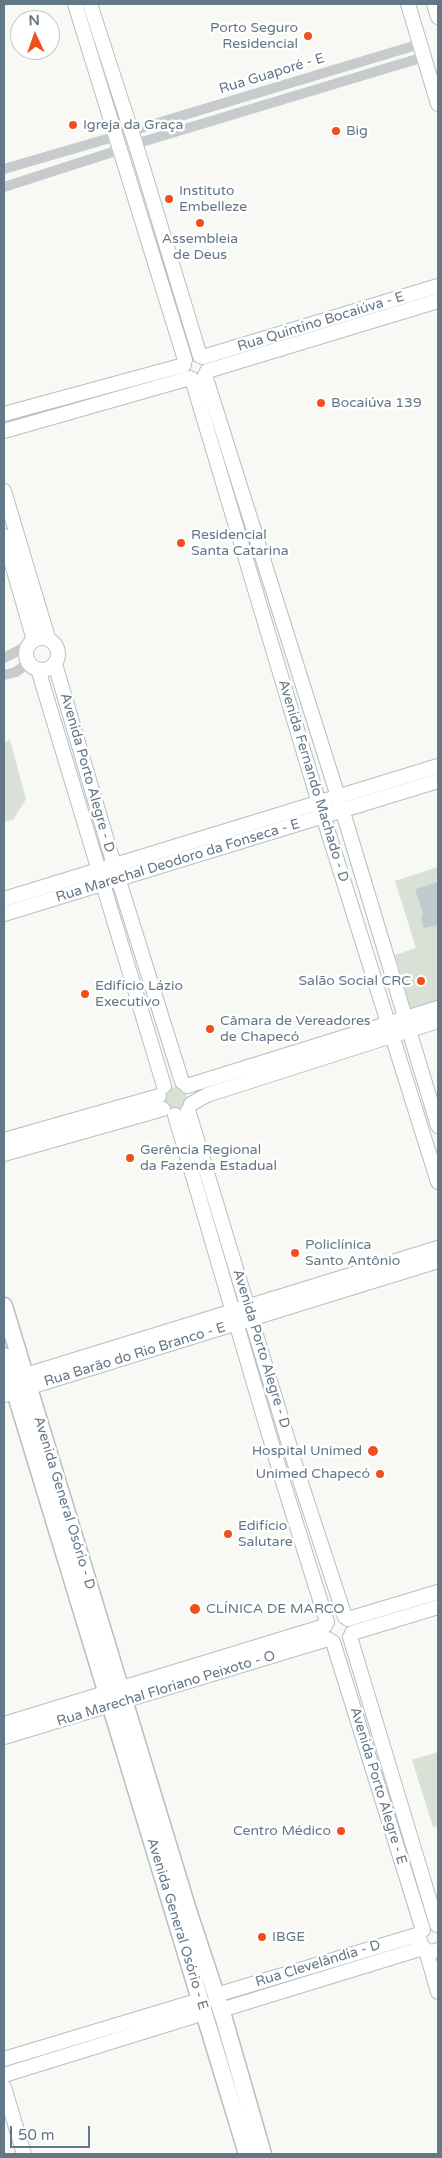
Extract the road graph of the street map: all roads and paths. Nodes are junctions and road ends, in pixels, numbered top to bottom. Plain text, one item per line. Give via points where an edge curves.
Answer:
1 (75, 4) edge
2 (90, 4) edge
3 (408, 4) edge
4 (434, 4) edge
5 (438, 17) edge
6 (422, 50) junction
7 (438, 104) edge
8 (117, 136) junction
9 (133, 138) junction
10 (122, 149) junction
11 (4, 169) edge
12 (4, 187) edge
13 (438, 286) edge
14 (438, 301) edge
15 (201, 357) junction
16 (185, 363) junction
17 (198, 376) junction
18 (4, 414) edge
19 (4, 431) edge
20 (4, 490) edge
21 (4, 536) edge
22 (48, 638) junction
23 (31, 642) junction
24 (4, 658) edge
25 (55, 664) junction
26 (33, 666) junction
27 (4, 675) edge
28 (438, 766) edge
29 (438, 781) edge
30 (319, 803) junction
31 (340, 804) junction
32 (324, 817) junction
33 (114, 865) junction
34 (98, 870) junction
35 (118, 879) junction
36 (102, 884) junction
37 (4, 899) edge
38 (4, 914) edge
39 (438, 1008) edge
40 (438, 1021) edge
41 (406, 1024) junction
42 (391, 1029) junction
43 (360, 1038) junction
44 (185, 1084) junction
45 (173, 1103) junction
46 (438, 1126) edge
47 (4, 1148) edge
48 (438, 1182) edge
49 (438, 1248) edge
50 (438, 1262) edge
51 (4, 1306) edge
52 (249, 1313) junction
53 (234, 1318) junction
54 (4, 1356) edge
55 (14, 1385) edge
56 (303, 1489) junction
57 (287, 1494) junction
58 (438, 1592) edge
59 (438, 1607) edge
60 (346, 1618) junction
61 (328, 1632) junction
62 (351, 1635) junction
63 (115, 1697) junction
64 (5, 1730) edge
65 (438, 1926) edge
66 (422, 1932) junction
67 (429, 1949) edge
68 (438, 1992) edge
69 (210, 2005) junction
70 (98, 2031) junction
71 (102, 2044) junction
72 (4, 2060) edge
73 (4, 2074) edge
74 (4, 2087) edge
75 (24, 2154) edge
76 (247, 2154) edge
77 (263, 2154) edge

1 - 8 street
2 - 9 street
3 - 6 street
4 - 5 street
6 - 7 street
6 - 9 street, Rua Guaporé - E
8 - 10 street
8 - 11 street
9 - 15 street
10 - 12 street
10 - 16 street
13 - 15 street, Rua Quintino Bocaiúva - E
14 - 17 street, Rua Quintino Bocaiúva - E
15 - 16 street via 192,356
15 - 17 street via 207,364
16 - 17 street via 184,372
16 - 18 street
17 - 19 street, Rua Quintino Bocaiúva - E
17 - 30 street, Avenida Fernando Machado - D
17 - 31 street, Avenida Fernando Machado - D
20 - 22 street
21 - 23 street
22 - 23 street
22 - 25 street via 58,648
23 - 24 street
23 - 26 street via 26,651
25 - 26 street via 50,668
25 - 33 street, Avenida Porto Alegre - D
26 - 27 street
26 - 34 street, Avenida Porto Alegre - D
28 - 31 street, Rua Marechal Deodoro da Fonseca - E
29 - 31 street, Rua Marechal Deodoro da Fonseca - E
30 - 31 street, Rua Marechal Deodoro da Fonseca - E
30 - 32 street, Avenida Fernando Machado - D
30 - 33 street, Rua Marechal Deodoro da Fonseca - E
31 - 32 street, Rua Marechal Deodoro da Fonseca - E
31 - 41 street, Avenida Fernando Machado - D
32 - 35 street, Rua Marechal Deodoro da Fonseca - E
32 - 42 street, Avenida Fernando Machado - D
33 - 34 street, Rua Marechal Deodoro da Fonseca - E
33 - 35 street, Avenida Porto Alegre - D
34 - 36 street, Avenida Porto Alegre - D
34 - 37 street, Rua Marechal Deodoro da Fonseca - E
35 - 36 street, Rua Marechal Deodoro da Fonseca - E
35 - 44 street, Avenida Porto Alegre - D
36 - 38 street, Rua Marechal Deodoro da Fonseca - E
36 - 45 street, Avenida Porto Alegre - D
39 - 41 street
40 - 41 street
41 - 42 street
41 - 46 street, Avenida Fernando Machado - D
42 - 43 street
42 - 48 street, Avenida Fernando Machado - D
43 - 44 street
43 - 45 street via 208,1095
44 - 45 street, Avenida Porto Alegre - D via 191,1091
44 - 45 street via 175,1081
45 - 47 street
45 - 52 street, Avenida Porto Alegre - D
45 - 53 street, Avenida Porto Alegre - D
49 - 52 street, Rua Barão do Rio Branco - E
50 - 52 street, Rua Barão do Rio Branco - E
51 - 55 main road, Avenida General Osório - D
52 - 53 street, Rua Barão do Rio Branco - E
52 - 56 street, Avenida Porto Alegre - D
53 - 55 street, Rua Barão do Rio Branco - E
53 - 57 street, Avenida Porto Alegre - D
54 - 55 main road, Avenida General Osório - D
55 - 63 main road, Avenida General Osório - D
56 - 57 street
56 - 60 street, Avenida Porto Alegre - D
57 - 61 street, Avenida Porto Alegre - D
58 - 60 street
59 - 62 street
60 - 61 street via 335,1616
60 - 62 street via 352,1628
61 - 62 street via 339,1644 346,1642
61 - 63 street, Rua Marechal Floriano Peixoto - O
61 - 66 street, Avenida Porto Alegre - E
62 - 65 street, Avenida Porto Alegre - E via 410,1843
63 - 64 street, Rua Marechal Floriano Peixoto - O
63 - 69 main road, Avenida General Osório - E
65 - 66 street, Rua Clevelândia - D via 428,1926
66 - 67 street, Avenida Porto Alegre - E via 419,1939
66 - 69 street, Rua Clevelândia - D
67 - 68 street
67 - 69 street, Rua Clevelândia - D
69 - 70 street, Rua Clevelândia - D
69 - 71 street, Rua Clevelândia - D
69 - 76 main road, Avenida General Osório - E
69 - 77 main road, Avenida General Osório - E
70 - 71 street
70 - 72 street, Rua Clevelândia - D
71 - 73 street, Rua Clevelândia - D
74 - 75 street

